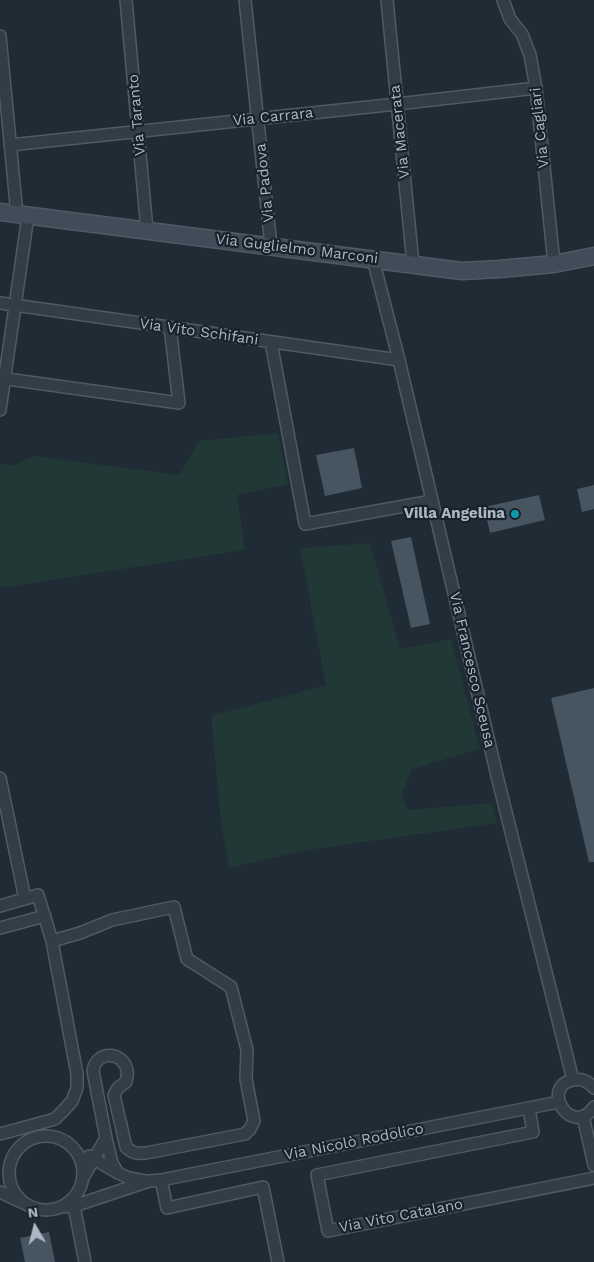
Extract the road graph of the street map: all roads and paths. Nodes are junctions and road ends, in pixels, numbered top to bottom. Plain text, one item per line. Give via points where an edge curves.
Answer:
1 (126, 0) edge
2 (246, 0) edge
3 (387, 0) edge
4 (503, 0) edge
5 (0, 36) edge
6 (536, 88) junction
7 (397, 104) junction
8 (258, 119) junction
9 (138, 131) junction
10 (10, 145) junction
11 (0, 212) edge
12 (23, 215) junction
13 (147, 230) junction
14 (271, 246) junction
15 (594, 256) edge
16 (373, 259) junction
17 (413, 264) junction
18 (554, 264) junction
19 (0, 303) edge
20 (15, 305) junction
21 (170, 327) junction
22 (271, 342) junction
23 (399, 360) junction
24 (2, 379) edge
25 (0, 410) edge
26 (432, 501) junction
27 (0, 778) edge
28 (25, 899) junction
29 (0, 906) edge
30 (44, 916) junction
31 (0, 928) edge
32 (52, 941) junction
33 (573, 1080) junction
34 (594, 1088) edge
35 (559, 1102) junction
36 (594, 1107) edge
37 (529, 1108) junction
38 (584, 1116) junction
39 (55, 1119) junction
40 (0, 1134) edge
41 (37, 1137) junction
42 (106, 1138) junction
43 (67, 1142) junction
44 (94, 1159) junction
45 (594, 1165) edge
46 (118, 1173) junction
47 (83, 1178) junction
48 (594, 1178) edge
49 (155, 1181) junction
50 (0, 1192) edge
51 (23, 1202) junction
52 (74, 1206) junction
53 (60, 1207) junction
54 (85, 1262) edge
55 (278, 1262) edge

1 - 9 street, Via Taranto
2 - 8 street, Via Padova
3 - 7 street, Via Macerata
4 - 6 street, Via Cagliari via 510,19 522,34
5 - 10 street
6 - 7 street, Via Carrara
6 - 18 street, Via Cagliari
7 - 8 street, Via Carrara
7 - 17 street, Via Macerata
8 - 9 street, Via Carrara
8 - 14 street, Via Padova
9 - 10 street, Via Carrara
9 - 13 street, Via Taranto
10 - 12 street
11 - 12 main road, Via Guglielmo Marconi
12 - 13 main road, Via Guglielmo Marconi
12 - 20 street
13 - 14 main road, Via Guglielmo Marconi
14 - 16 main road, Via Guglielmo Marconi
15 - 18 main road, Via Guglielmo Marconi
16 - 17 main road, Via Guglielmo Marconi
16 - 23 street, Via Francesco Sceusa
17 - 18 main road, Via Guglielmo Marconi via 462,271
19 - 20 street, Via Vito Schifani
20 - 21 street, Via Vito Schifani
20 - 24 street
21 - 22 street, Via Vito Schifani
21 - 24 street via 179,403
22 - 23 street, Via Vito Schifani
22 - 26 street via 305,524
23 - 26 street, Via Francesco Sceusa
24 - 25 street
26 - 33 street, Via Francesco Sceusa
27 - 28 street
28 - 29 street
28 - 30 street via 38,895
30 - 31 street
30 - 32 street
32 - 39 street via 77,1074 77,1088 72,1101
32 - 42 street via 112,920 174,907 187,959 231,986 247,1050 246,1080 254,1121 250,1129 245,1134 146,1153 130,1151 114,1095 126,1082 128,1072 124,1062 116,1056 107,1055 98,1059 93,1071
33 - 34 street via 585,1080
33 - 35 street via 560,1091
35 - 37 street, Via Nicolò Rodolico
35 - 38 street via 571,1116
36 - 38 street
37 - 48 street, Via Vito Catalano via 533,1132 317,1175 328,1231
37 - 49 street, Via Nicolò Rodolico
38 - 45 street
39 - 40 street
39 - 41 street
40 - 41 street
41 - 43 street via 52,1136
41 - 51 street via 24,1142 10,1161 10,1184
42 - 44 street
42 - 46 street
43 - 44 street
43 - 47 street via 80,1158
44 - 46 street
44 - 47 street
46 - 49 street via 129,1178
47 - 53 street via 79,1190
49 - 52 street, Via Nicolò Rodolico
49 - 55 street via 167,1208 263,1187
50 - 51 street
51 - 53 street via 47,1210
52 - 53 street, Via Nicolò Rodolico
52 - 54 street

